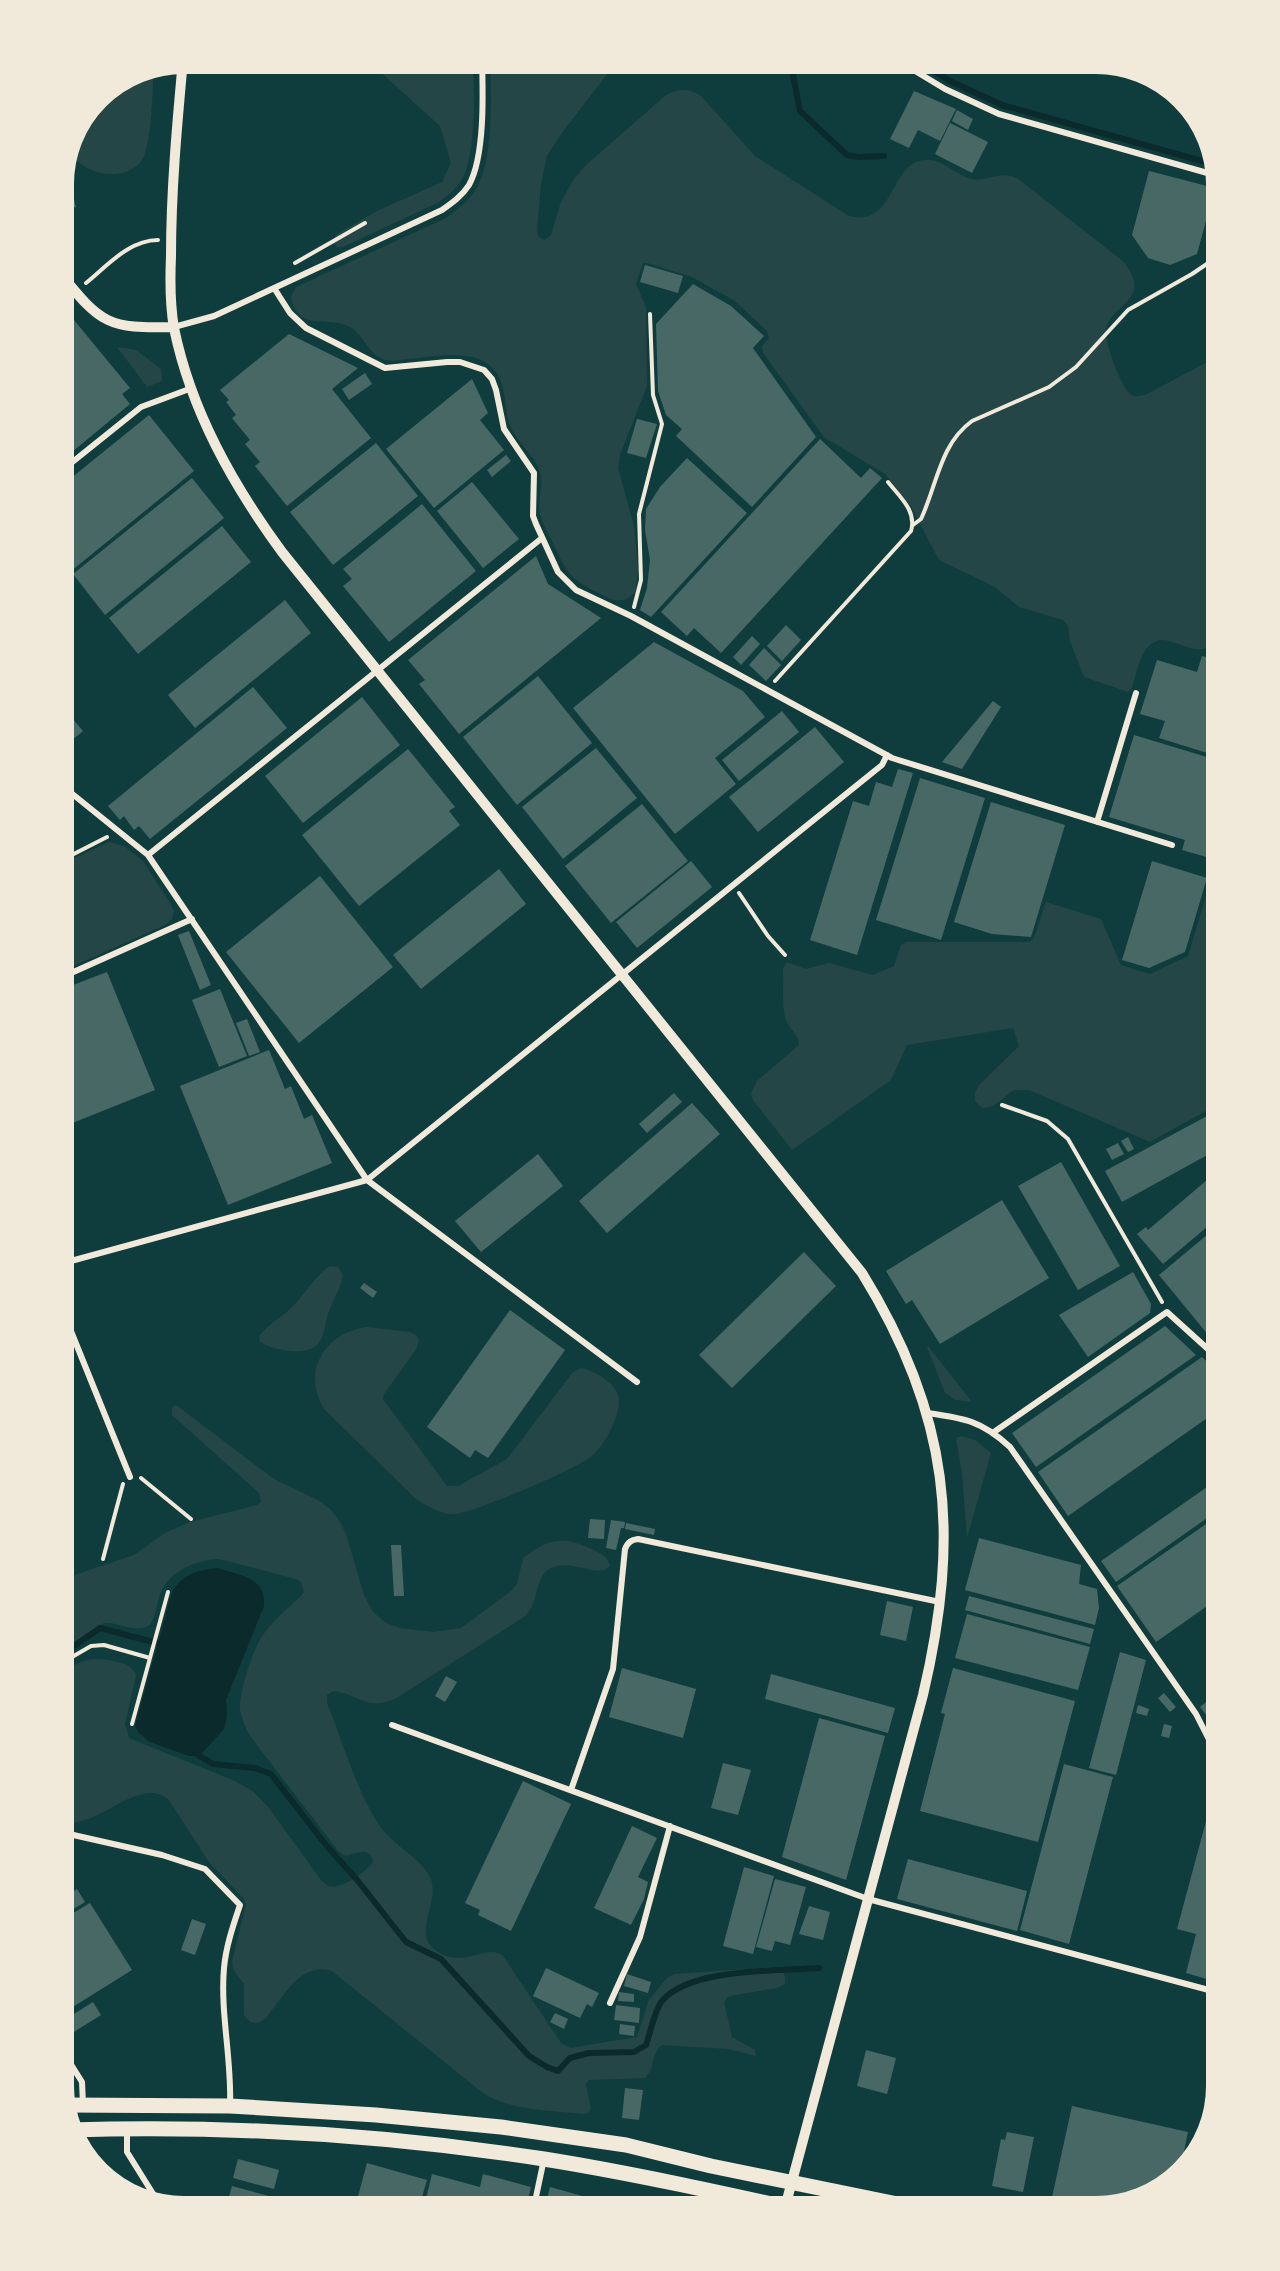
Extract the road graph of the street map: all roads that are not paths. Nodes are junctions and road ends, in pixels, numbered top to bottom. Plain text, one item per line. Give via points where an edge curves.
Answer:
1 (182, 71) edge
2 (482, 71) edge
3 (915, 71) edge
4 (1209, 174) edge
5 (71, 287) edge
6 (274, 288) junction
7 (174, 327) junction
8 (192, 388) junction
9 (71, 463) edge
10 (542, 538) junction
11 (377, 671) junction
12 (1136, 693) dead end
13 (886, 755) junction
14 (71, 793) edge
15 (1097, 822) junction
16 (1172, 845) dead end
17 (148, 855) junction
18 (192, 919) junction
19 (71, 973) edge
20 (623, 974) junction
21 (367, 1180) junction
22 (70, 1261) edge
23 (70, 1330) edge
24 (1210, 1351) edge
25 (637, 1383) dead end
26 (927, 1413) junction
27 (994, 1432) junction
28 (130, 1477) road end
29 (941, 1602) junction
30 (392, 1725) dead end
31 (1210, 1741) edge
32 (571, 1790) junction
33 (670, 1827) junction
34 (70, 1834) edge
35 (868, 1899) junction
36 (1210, 1990) edge
37 (610, 2003) dead end
38 (70, 2063) edge
39 (72, 2105) edge
40 (83, 2105) junction
41 (230, 2106) junction
42 (127, 2129) junction
43 (79, 2130) edge
44 (544, 2159) junction
45 (792, 2181) junction
46 (154, 2196) edge
47 (535, 2200) edge
48 (745, 2200) edge
49 (787, 2200) edge
50 (881, 2200) edge

1 - 7 street via 171,240
2 - 6 street via 476,169 457,200
3 - 4 street via 999,114
5 - 7 street via 95,313 110,322 127,327
6 - 7 street via 214,316
6 - 10 street via 290,314 306,328 385,368 453,362 484,370 496,390 504,429 534,473 533,516
7 - 8 street
8 - 9 street via 141,407
8 - 11 street via 209,432 254,514
10 - 11 street
10 - 13 street via 558,572 576,590
11 - 17 street
11 - 20 street
12 - 15 street
13 - 15 street
13 - 20 street via 882,765
14 - 17 street
15 - 16 street
17 - 18 street
18 - 19 street
18 - 21 street
20 - 21 street
20 - 26 street via 862,1273 900,1340
21 - 22 street
21 - 25 street
23 - 28 street
24 - 27 street via 1167,1312
26 - 27 street via 956,1416
26 - 29 street via 944,1507
27 - 31 street via 1010,1447 1196,1714
29 - 32 street via 632,1540 625,1549 613,1669
29 - 35 street via 923,1695
30 - 32 street
32 - 33 street
33 - 35 street
33 - 37 street via 640,1937
34 - 41 street via 205,1869 240,1905 224,1969
35 - 36 street
35 - 45 street
38 - 40 street via 82,2082
39 - 40 main road
40 - 41 main road
41 - 45 main road via 366,2114 543,2133 626,2145
42 - 43 main road
42 - 44 main road via 353,2137
42 - 46 street via 127,2152
44 - 47 street
44 - 48 main road
45 - 49 street
45 - 50 main road

